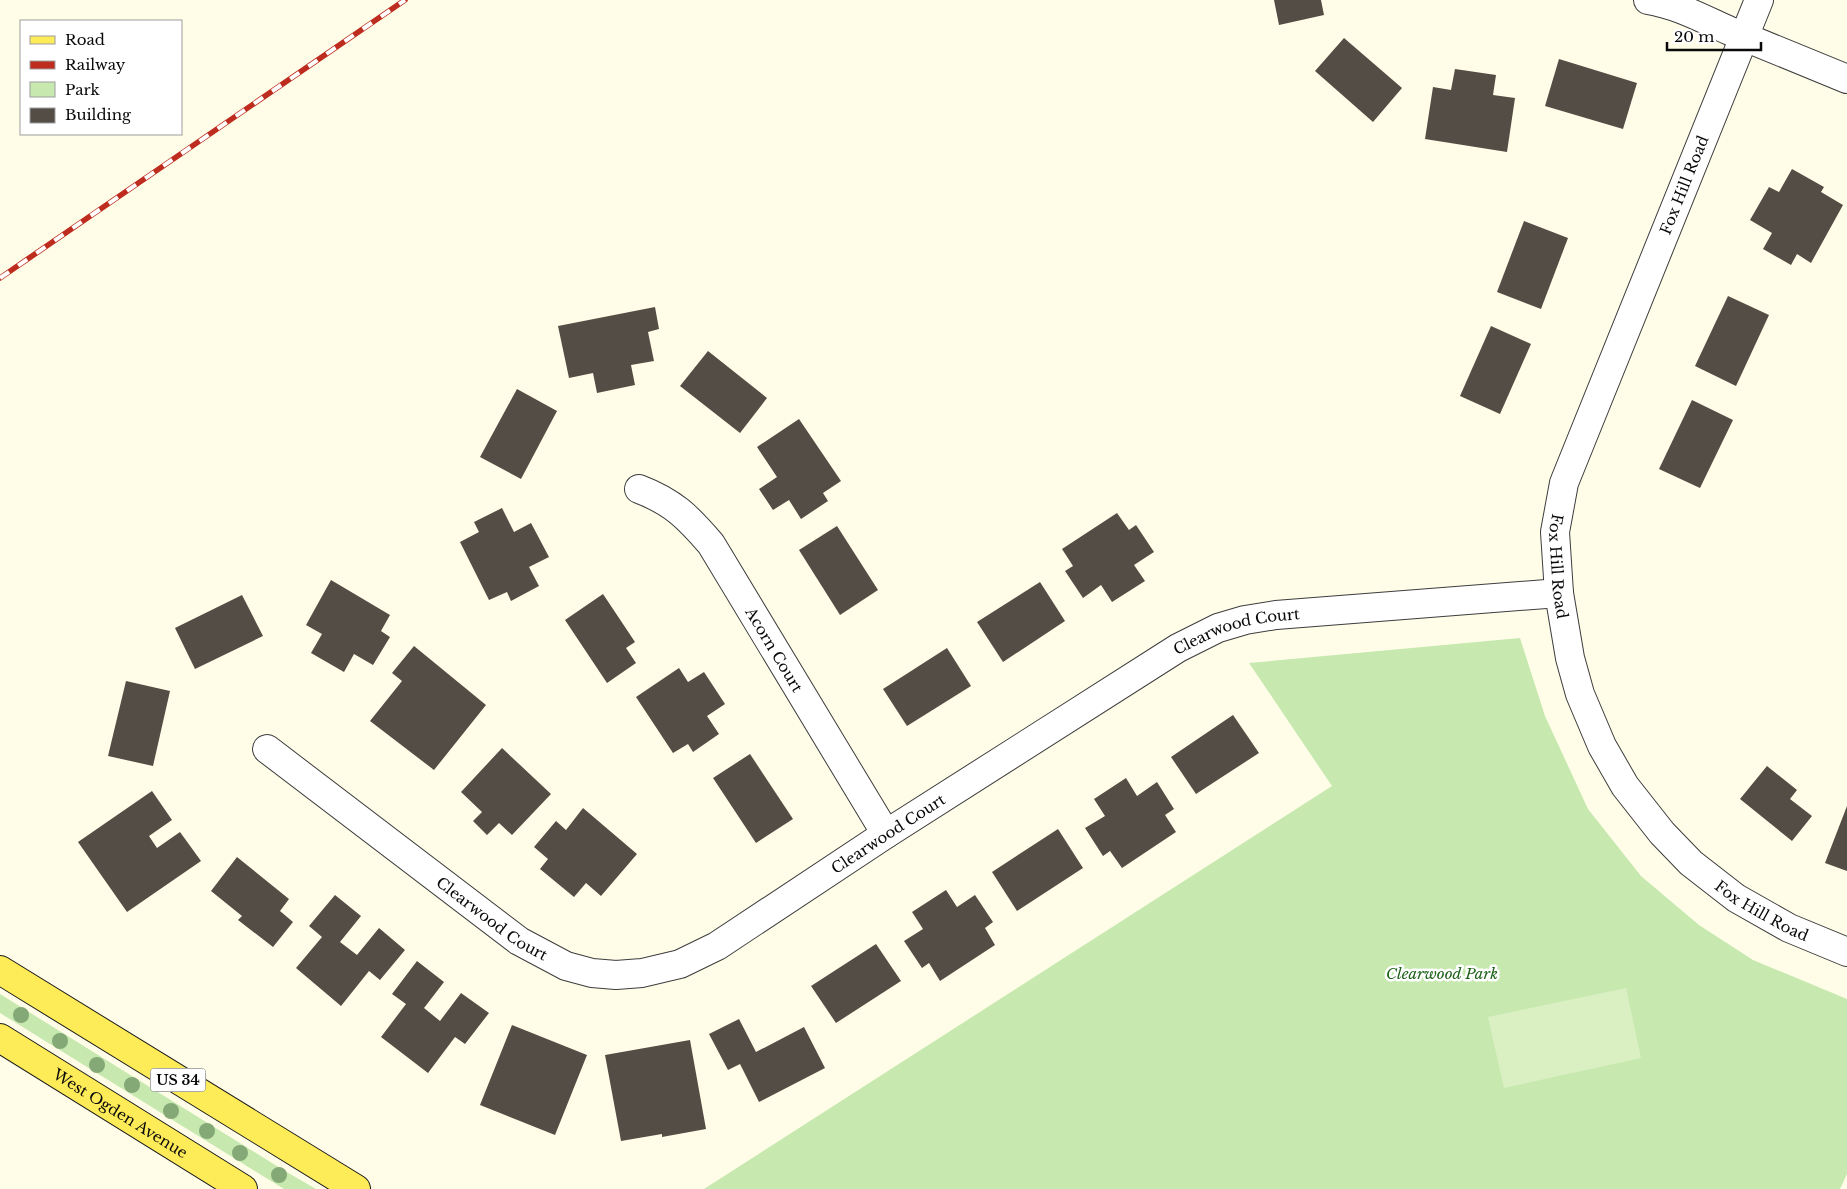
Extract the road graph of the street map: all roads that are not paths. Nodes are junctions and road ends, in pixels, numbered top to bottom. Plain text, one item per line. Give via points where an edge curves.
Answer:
1 (1648, 0) edge
2 (1759, 0) edge
3 (1744, 36) junction
4 (1847, 80) edge
5 (639, 490) dead end
6 (1559, 594) junction
7 (267, 749) dead end
8 (886, 834) junction
9 (1847, 952) edge
10 (0, 970) edge
11 (0, 1038) edge
12 (243, 1189) edge
13 (356, 1189) edge

1 - 3 street via 1667,3
2 - 3 street, Fox Hill Road
3 - 4 street
3 - 6 street, Fox Hill Road via 1564,482 1555,532
5 - 8 street, Acorn Court via 660,497 680,510 711,544
6 - 8 street, Clearwood Court via 1276,615 1218,628 1178,648
6 - 9 street, Fox Hill Road via 1580,694 1602,746 1625,786 1662,833 1691,863 1736,898 1789,928
7 - 8 street, Clearwood Court via 519,941 566,966 592,973 642,973 680,964 718,946
10 - 13 main road, US 34
11 - 12 main road, West Ogden Avenue

